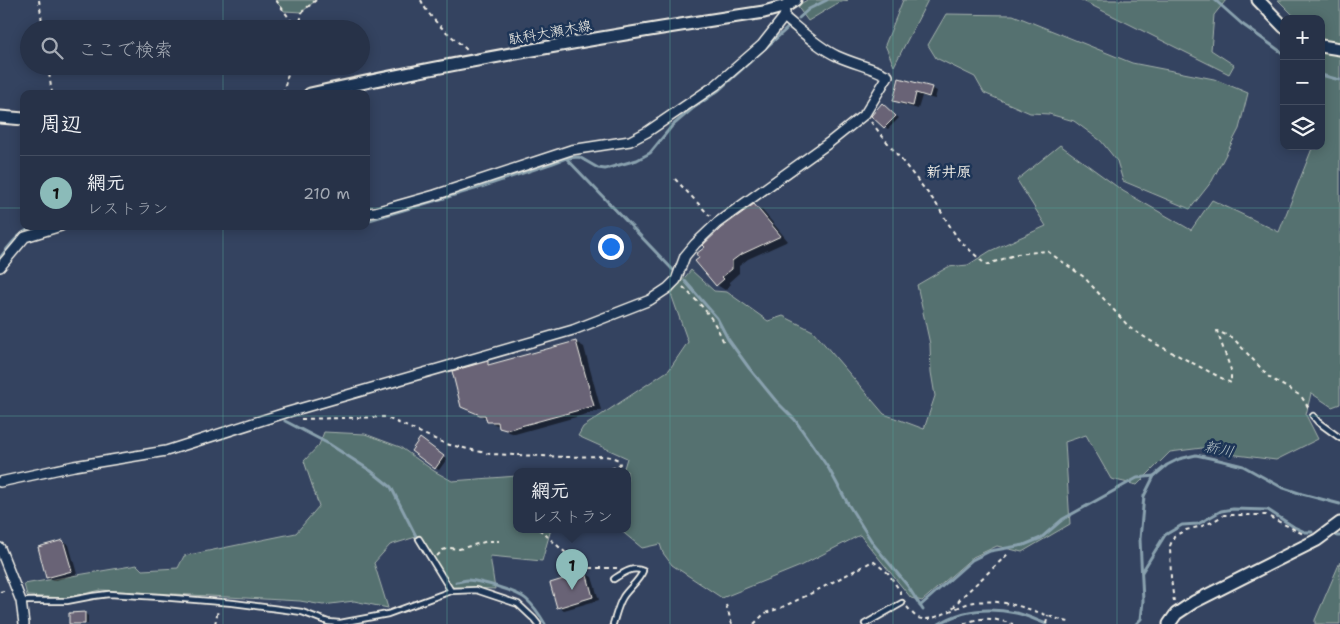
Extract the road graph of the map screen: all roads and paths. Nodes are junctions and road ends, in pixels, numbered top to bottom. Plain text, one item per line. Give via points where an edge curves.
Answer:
1 (39, 0) edge
2 (276, 0) edge
3 (316, 0) edge
4 (421, 0) edge
5 (1258, 0) edge
6 (788, 8) edge
7 (42, 20) edge
8 (291, 20) edge
9 (300, 20) edge
10 (1280, 23) edge
11 (1325, 47) edge
12 (1340, 49) edge
13 (478, 60) junction
14 (49, 75) edge
15 (288, 75) edge
16 (51, 90) edge
17 (284, 90) edge
18 (328, 90) edge
19 (865, 114) junction
20 (0, 117) edge
21 (20, 119) edge
22 (675, 179) dead end
23 (370, 213) edge
24 (717, 223) junction
25 (47, 230) edge
26 (0, 267) edge
27 (676, 280) junction
28 (724, 343) dead end
29 (285, 413) junction
30 (1313, 416) dead end
31 (1318, 422) junction
32 (1340, 438) edge
33 (615, 468) edge
34 (0, 482) edge
35 (1340, 522) edge
36 (544, 533) edge
37 (419, 539) dead end
38 (1317, 540) junction
39 (499, 541) dead end
40 (0, 548) edge
41 (1009, 553) dead end
42 (433, 562) junction
43 (632, 569) junction
44 (614, 579) dead end
45 (451, 591) junction
46 (21, 602) junction
47 (220, 602) junction
48 (902, 604) junction
49 (726, 605) dead end
50 (952, 610) junction
51 (1176, 614) junction
52 (1048, 616) junction
53 (1069, 622) dead end
54 (24, 624) edge
55 (215, 624) edge
56 (538, 624) edge
57 (613, 624) edge
58 (732, 624) edge
59 (754, 624) edge
60 (865, 624) edge
61 (964, 624) edge
62 (1013, 624) edge
63 (1046, 624) edge
64 (1169, 624) edge

1 - 7 path
2 - 8 path
3 - 9 path via 302,12
4 - 13 path via 434,19
5 - 10 main road
6 - 13 main road, 駄科大瀬木線
6 - 19 street via 820,46 836,56 888,76
6 - 23 street via 762,45 716,85 630,141 571,150 435,195
11 - 12 main road
13 - 18 main road, 駄科大瀬木線
14 - 16 path
15 - 17 path
19 - 24 street
19 - 31 path via 935,202 958,239 986,265 1016,254 1047,251 1084,277 1130,328 1231,383 1231,370 1217,331 1233,338 1270,378 1301,396
20 - 21 main road
22 - 24 path
24 - 27 street via 685,256
25 - 26 street via 25,237
27 - 28 path via 711,316
27 - 29 street via 650,300 573,330
29 - 33 path via 300,419 385,418 446,444 490,454 612,457 620,460
29 - 34 street via 166,451
30 - 31 lane
31 - 32 lane
35 - 38 main road
36 - 43 path via 578,563 589,568
37 - 42 lane
38 - 51 main road
38 - 51 path via 1266,515 1224,515 1174,536 1170,546 1170,578
39 - 42 path via 449,548
40 - 46 street
41 - 50 path
42 - 45 lane
43 - 44 lane
43 - 57 lane via 643,571 622,598
45 - 47 lane via 388,614 340,623 302,612
45 - 56 lane via 476,590 518,604
46 - 47 lane via 67,601 109,594
46 - 54 street
47 - 55 path
48 - 50 path via 918,618 930,621
48 - 59 path via 900,591 888,573 873,561 765,613
48 - 60 lane
49 - 58 path
50 - 52 path via 968,602 982,601 1024,607
51 - 64 main road
52 - 53 path
52 - 63 path
61 - 62 path via 984,618

